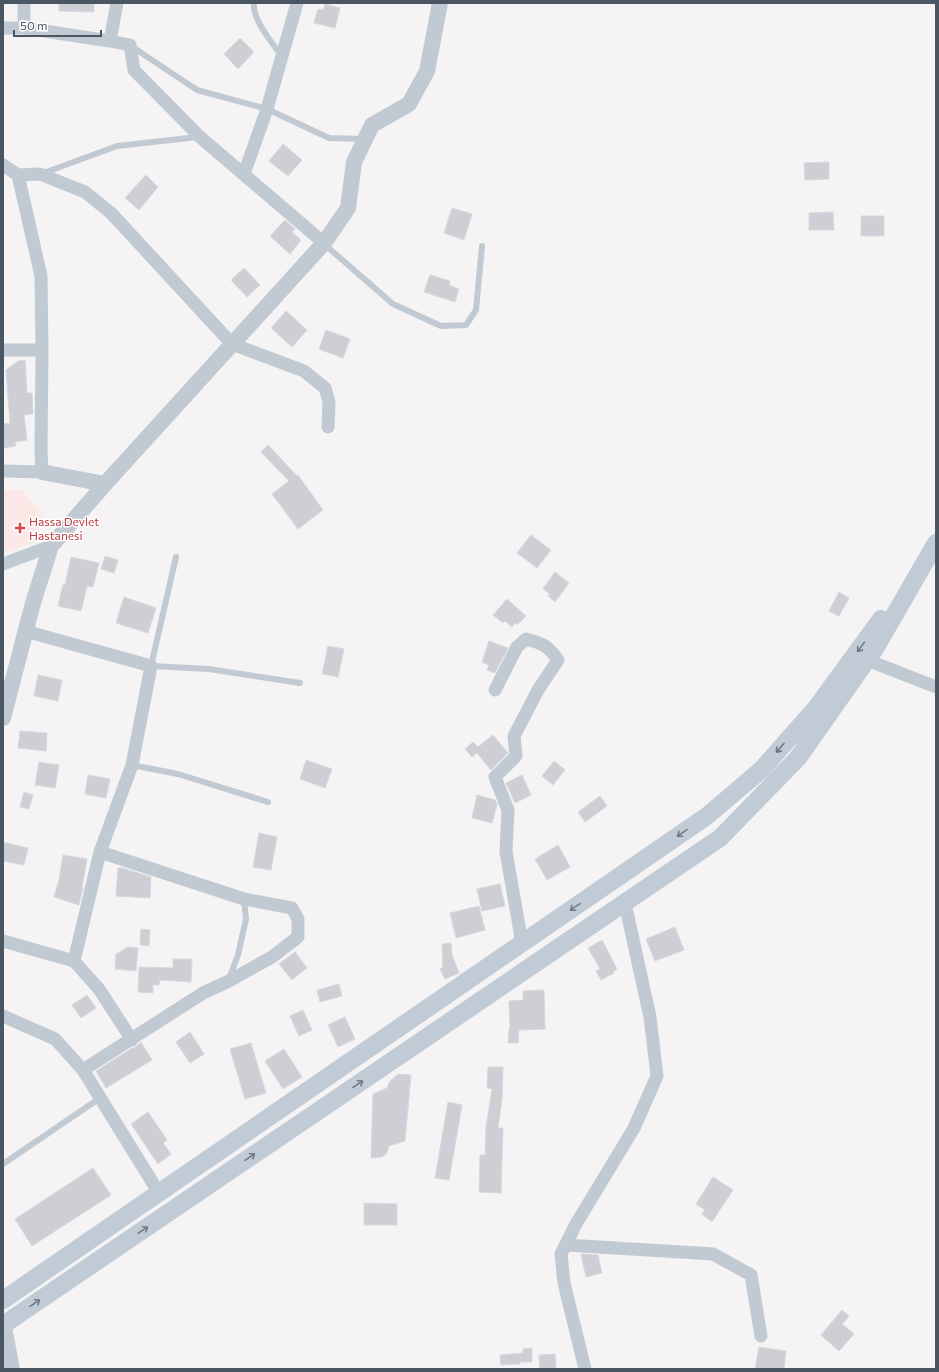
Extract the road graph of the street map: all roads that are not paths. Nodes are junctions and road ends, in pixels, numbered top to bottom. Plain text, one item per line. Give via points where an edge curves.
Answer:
1 (24, 3) edge
2 (117, 3) edge
3 (254, 3) edge
4 (297, 3) edge
5 (440, 3) edge
6 (3, 28) edge
7 (24, 28) junction
8 (110, 41) junction
9 (130, 45) junction
10 (282, 57) junction
11 (267, 109) junction
12 (200, 137) junction
13 (365, 139) junction
14 (3, 165) edge
15 (40, 174) junction
16 (244, 174) junction
17 (18, 175) junction
18 (324, 243) junction
19 (482, 246) dead end
20 (232, 344) junction
21 (3, 350) edge
22 (42, 350) junction
23 (328, 427) dead end
24 (3, 471) edge
25 (42, 472) junction
26 (105, 484) junction
27 (935, 545) edge
28 (51, 546) junction
29 (176, 557) dead end
30 (3, 564) edge
31 (26, 631) junction
32 (867, 660) junction
33 (150, 666) junction
34 (8, 679) edge
35 (300, 683) dead end
36 (936, 687) edge
37 (495, 690) dead end
38 (3, 718) edge
39 (132, 765) junction
40 (268, 802) dead end
41 (100, 852) junction
42 (244, 899) junction
43 (625, 903) junction
44 (3, 941) edge
45 (522, 943) junction
46 (74, 961) junction
47 (229, 980) junction
48 (3, 1016) edge
49 (132, 1040) junction
50 (83, 1070) junction
51 (100, 1098) junction
52 (3, 1164) edge
53 (159, 1193) junction
54 (566, 1245) junction
55 (3, 1300) edge
56 (3, 1324) edge
57 (761, 1336) dead end
58 (12, 1369) edge
59 (586, 1369) edge

1 - 7 street
2 - 8 street
3 - 10 lane via 253,7 261,27
4 - 10 street
5 - 13 street via 427,71 408,104 372,125
6 - 7 street
7 - 8 street
8 - 9 street
9 - 11 lane via 197,90
9 - 12 street via 134,70
10 - 11 street
11 - 13 lane via 329,138
11 - 16 street
12 - 15 lane via 117,146
12 - 16 street
13 - 18 street via 354,162 348,208
14 - 17 street
15 - 17 street
15 - 20 street via 85,192 111,213
16 - 18 street
17 - 22 street via 40,276
18 - 19 lane via 393,304 441,326 466,325 476,310
18 - 20 street
20 - 23 street via 304,371 325,388 329,402
20 - 26 street
21 - 22 street
22 - 25 street
24 - 25 street
25 - 26 street
26 - 28 street
27 - 32 main road
27 -> 45 main road via 816,708 762,769 707,816
28 - 30 street
28 - 31 street
29 - 33 lane
31 - 33 street
31 - 34 street
32 - 36 street
32 - 43 main road via 798,758 720,838
33 - 35 lane via 209,669
33 - 39 street
34 - 38 street
37 - 45 street via 518,647 526,639 543,644 558,660 538,690 514,736 516,756 495,777 508,810 506,852
39 - 40 lane via 178,774
39 - 41 street
41 - 42 street
41 - 46 street
42 - 47 lane via 246,919
42 - 47 street via 292,908 298,919 298,937 272,957
43 - 54 street via 650,1017 658,1076 634,1128
56 -> 43 main road
44 - 46 street
45 - 53 main road
46 - 49 street via 99,989
47 - 49 street via 203,993
48 - 50 street via 55,1039
49 - 50 street
50 - 51 street
51 - 52 lane
51 - 53 street
53 - 55 main road
54 - 57 street via 713,1254 751,1275
54 - 59 street via 561,1254 564,1283
56 - 58 street

